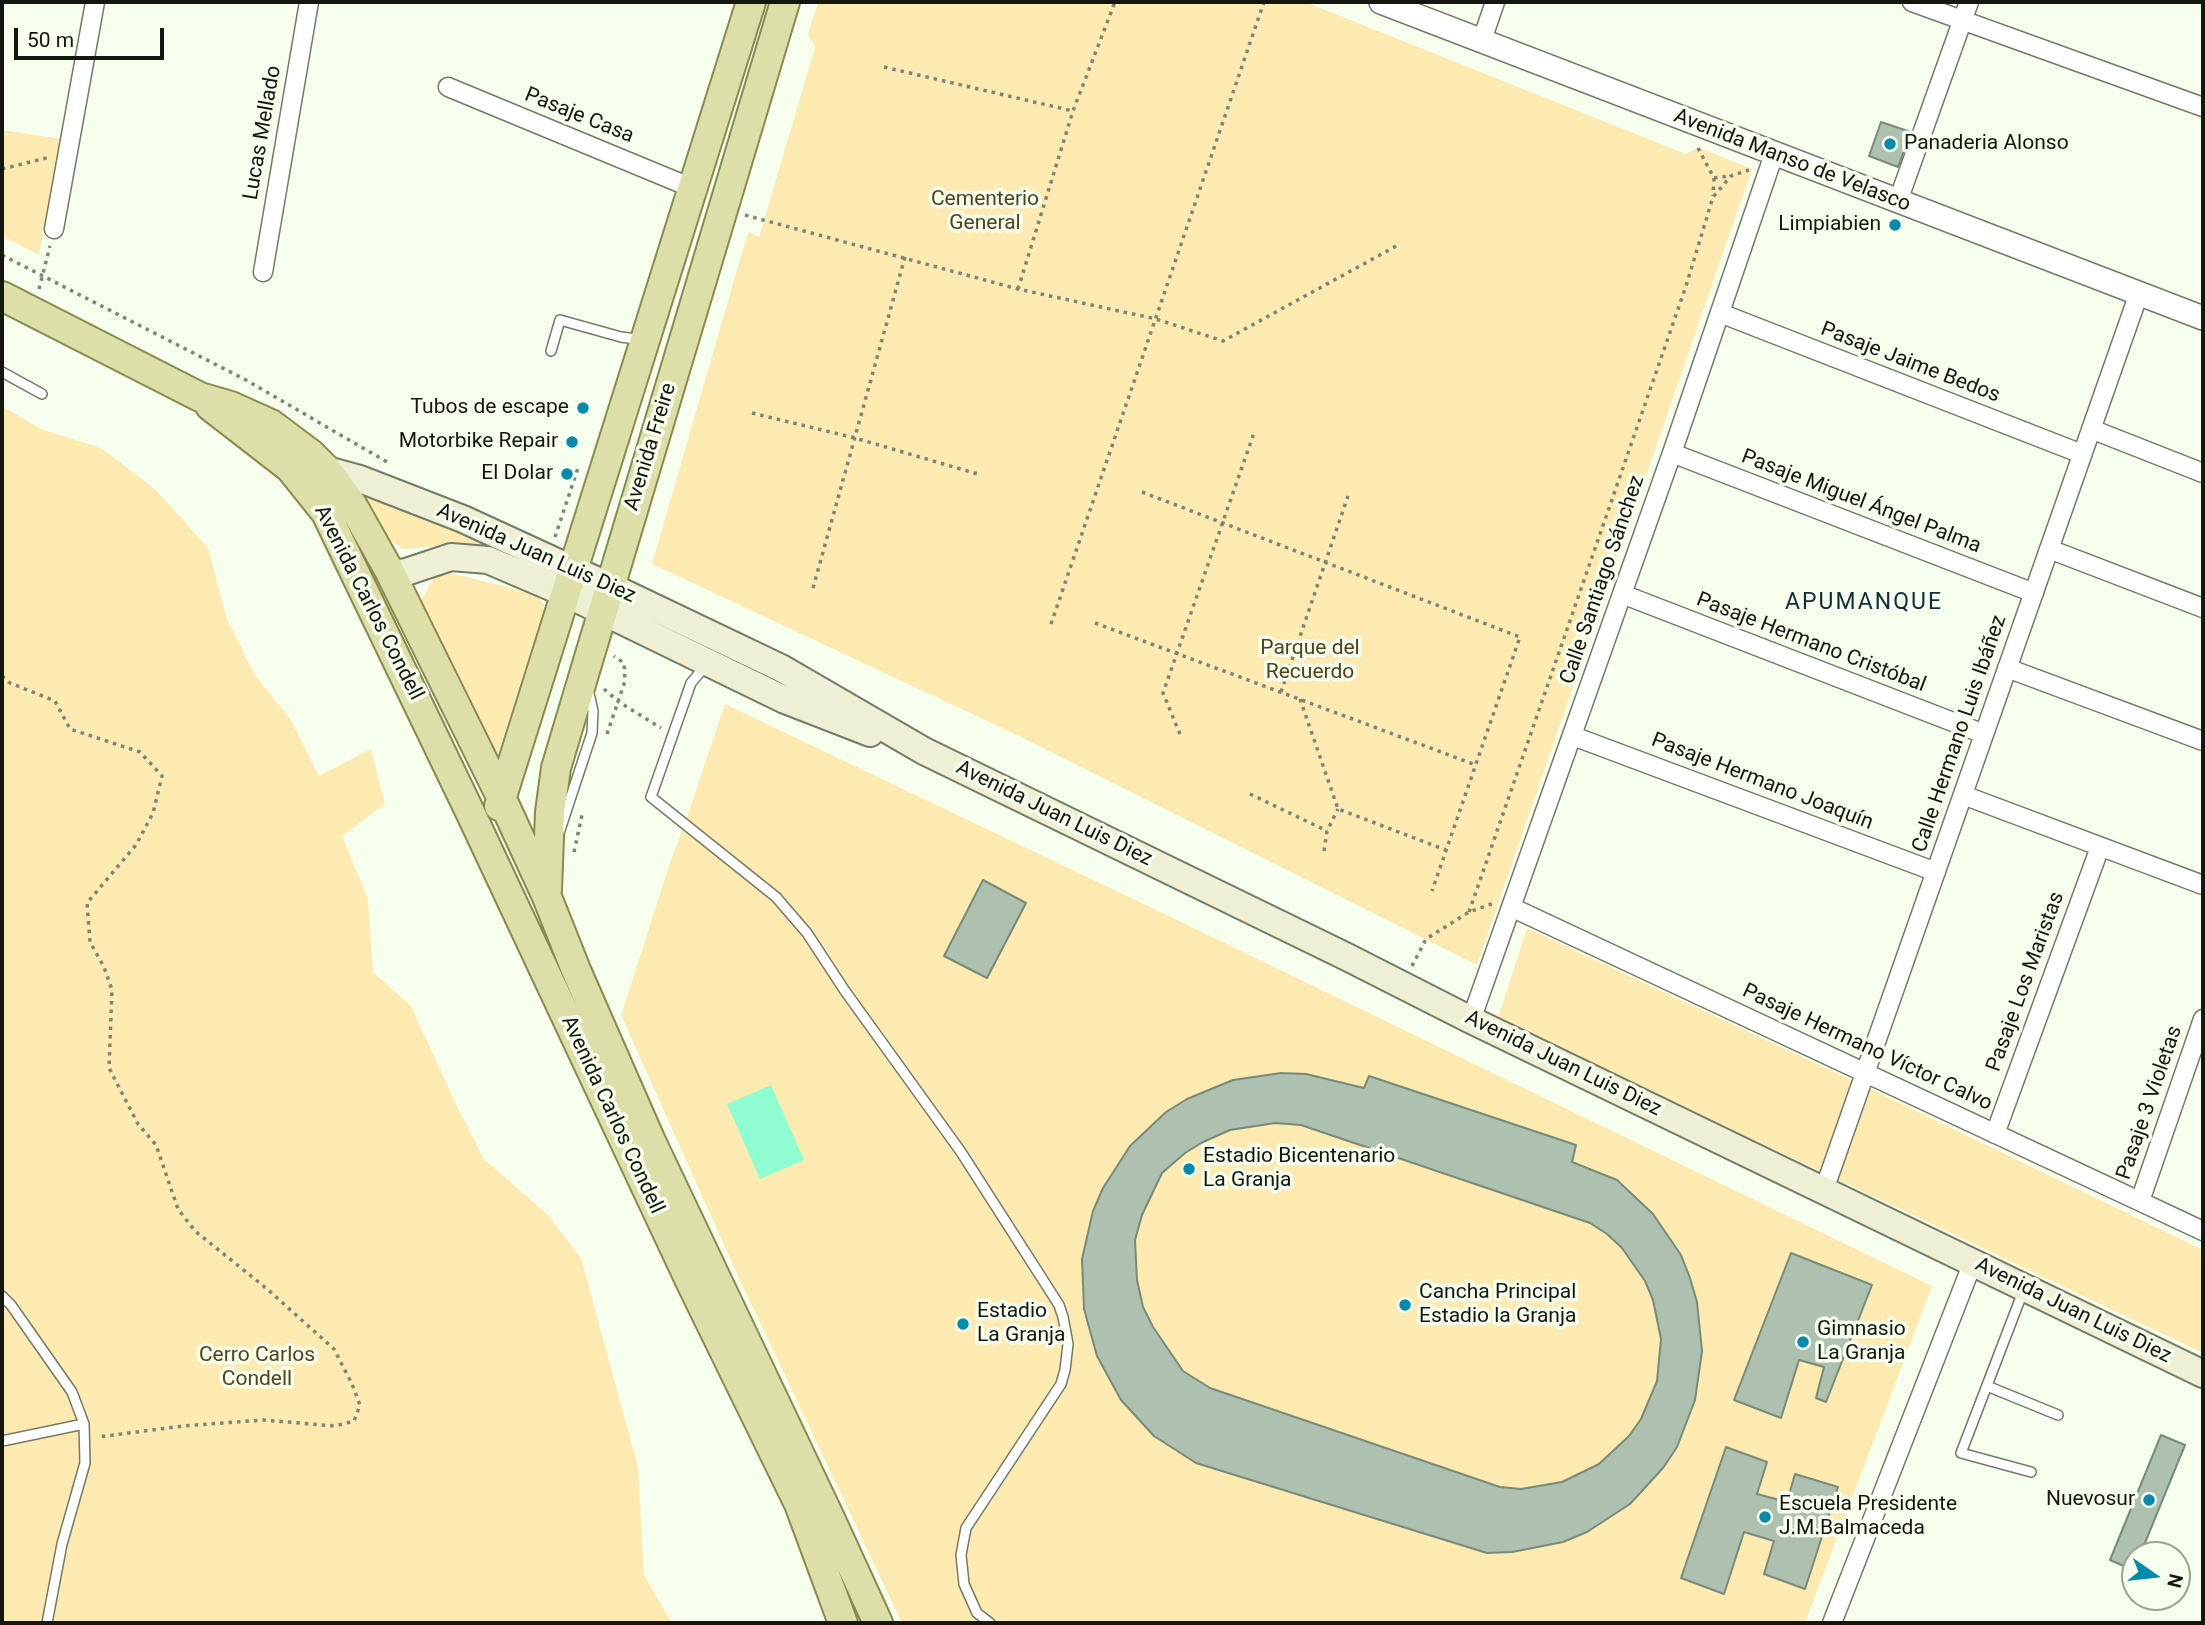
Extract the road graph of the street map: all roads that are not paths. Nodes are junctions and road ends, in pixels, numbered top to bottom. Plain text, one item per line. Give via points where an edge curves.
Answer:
1 (95, 2) edge
2 (309, 2) edge
3 (751, 2) edge
4 (785, 2) edge
5 (1381, 2) edge
6 (1495, 2) edge
7 (1912, 2) edge
8 (1969, 2) edge
9 (1963, 20) junction
10 (1482, 40) junction
11 (448, 87) dead end
12 (2203, 107) edge
13 (1771, 165) junction
14 (692, 188) junction
15 (1898, 201) junction
16 (54, 229) road end
17 (262, 272) dead end
18 (2139, 293) junction
19 (2, 296) edge
20 (1720, 313) junction
21 (2203, 318) edge
22 (645, 340) junction
23 (551, 351) dead end
24 (2, 372) edge
25 (42, 394) dead end
26 (200, 397) junction
27 (2091, 429) junction
28 (1672, 453) junction
29 (2082, 454) junction
30 (327, 470) junction
31 (2203, 473) edge
32 (2049, 549) junction
33 (344, 550) junction
34 (390, 572) junction
35 (569, 580) junction
36 (2034, 593) junction
37 (1622, 594) junction
38 (606, 599) junction
39 (2203, 608) edge
40 (708, 664) junction
41 (2007, 668) junction
42 (1984, 734) junction
43 (1573, 736) junction
44 (2203, 741) edge
45 (924, 751) junction
46 (1963, 795) junction
47 (501, 797) junction
48 (2100, 847) junction
49 (492, 857) junction
50 (1936, 872) junction
51 (2203, 885) edge
52 (547, 897) junction
53 (1511, 907) junction
54 (2203, 1019) edge
55 (1471, 1020) junction
56 (1865, 1072) junction
57 (1995, 1134) junction
58 (1824, 1190) junction
59 (2140, 1202) junction
60 (2203, 1231) edge
61 (1973, 1262) junction
62 (2025, 1287) junction
63 (2, 1296) edge
64 (2203, 1374) edge
65 (1987, 1386) junction
66 (2058, 1415) dead end
67 (84, 1424) junction
68 (2, 1441) edge
69 (2031, 1472) dead end
70 (872, 1611) edge
71 (47, 1623) edge
72 (843, 1623) edge
73 (990, 1623) edge
74 (1832, 1623) edge

1 - 16 street
2 - 17 street, Lucas Mellado
3 - 14 main road, Avenida Freire
4 - 38 main road, Avenida Freire
5 - 10 street, Avenida Manso de Velasco
6 - 10 street
7 - 9 street
8 - 9 street
9 - 12 street
9 - 15 street
10 - 13 street, Avenida Manso de Velasco via 1692,122
11 - 14 street, Pasaje Casa
13 - 15 street, Avenida Manso de Velasco
13 - 20 street, Calle Santiago Sánchez
14 - 22 main road, Avenida Freire
15 - 18 street, Avenida Manso de Velasco
18 - 21 street, Avenida Manso de Velasco
18 - 27 street, Calle Hermano Luis Ibáñez
19 - 26 main road
20 - 28 street, Calle Santiago Sánchez
20 - 29 street, Pasaje Jaime Bedos
22 - 23 lane via 559,320
22 - 35 main road, Avenida Freire
24 - 25 lane
26 - 30 main road, Avenida Carlos Condell via 271,424
26 - 33 main road, Avenida Carlos Condell via 302,481 326,513
27 - 29 street, Calle Hermano Luis Ibáñez
27 - 31 street
28 - 36 street, Pasaje Miguel Ángel Palma
28 - 37 street, Calle Santiago Sánchez
29 - 32 street, Calle Hermano Luis Ibáñez
30 - 34 main road, Avenida Carlos Condell
30 - 35 main road, Avenida Juan Luis Diez via 400,494
32 - 36 street, Calle Hermano Luis Ibáñez
32 - 39 street
33 - 34 main road via 366,565
33 - 49 main road, Avenida Carlos Condell
34 - 35 main road, Avenida Juan Luis Diez via 403,573 451,556 475,557
34 - 47 main road, Avenida Carlos Condell
35 - 38 main road, Avenida Juan Luis Diez
35 - 47 main road, Avenida Freire
36 - 41 street, Calle Hermano Luis Ibáñez
37 - 42 street, Pasaje Hermano Cristóbal
37 - 43 street, Calle Santiago Sánchez
38 - 40 main road, Avenida Juan Luis Diez
38 - 45 main road, Avenida Juan Luis Diez via 781,668
38 - 52 main road, Avenida Freire via 551,792
40 - 45 main road, Avenida Juan Luis Diez via 808,709
40 - 73 lane via 691,683 651,797 776,897 807,933 961,1152 1063,1317 1068,1344 1061,1384 965,1528 961,1555 964,1584 977,1613
41 - 42 street, Calle Hermano Luis Ibáñez
41 - 44 street
42 - 46 street, Calle Hermano Luis Ibáñez
43 - 50 street, Pasaje Hermano Joaquín
43 - 53 street, Calle Santiago Sánchez
45 - 55 main road, Avenida Juan Luis Diez
46 - 48 street
46 - 50 street, Calle Hermano Luis Ibáñez
47 - 49 main road, Avenida Freire
47 - 52 main road, Avenida Carlos Condell
48 - 51 street
48 - 57 street, Pasaje Los Maristas
49 - 72 main road, Avenida Carlos Condell via 799,1504
50 - 56 street, Calle Hermano Luis Ibáñez
52 - 70 main road, Avenida Carlos Condell via 650,1139
53 - 55 street, Calle Santiago Sánchez
53 - 56 street, Pasaje Hermano Víctor Calvo
54 - 59 street, Pasaje 3 Violetas
55 - 58 main road, Avenida Juan Luis Diez
56 - 57 street, Pasaje Hermano Víctor Calvo
56 - 58 street, Calle Hermano Luis Ibáñez
57 - 59 street, Pasaje Hermano Víctor Calvo
58 - 61 main road, Avenida Juan Luis Diez
59 - 60 street, Pasaje Hermano Víctor Calvo
61 - 62 main road, Avenida Juan Luis Diez
61 - 74 street
62 - 64 main road, Avenida Juan Luis Diez
62 - 65 lane
63 - 67 lane via 72,1392
65 - 66 lane
65 - 69 lane via 1962,1453
67 - 68 lane
67 - 71 lane via 85,1463 62,1544

